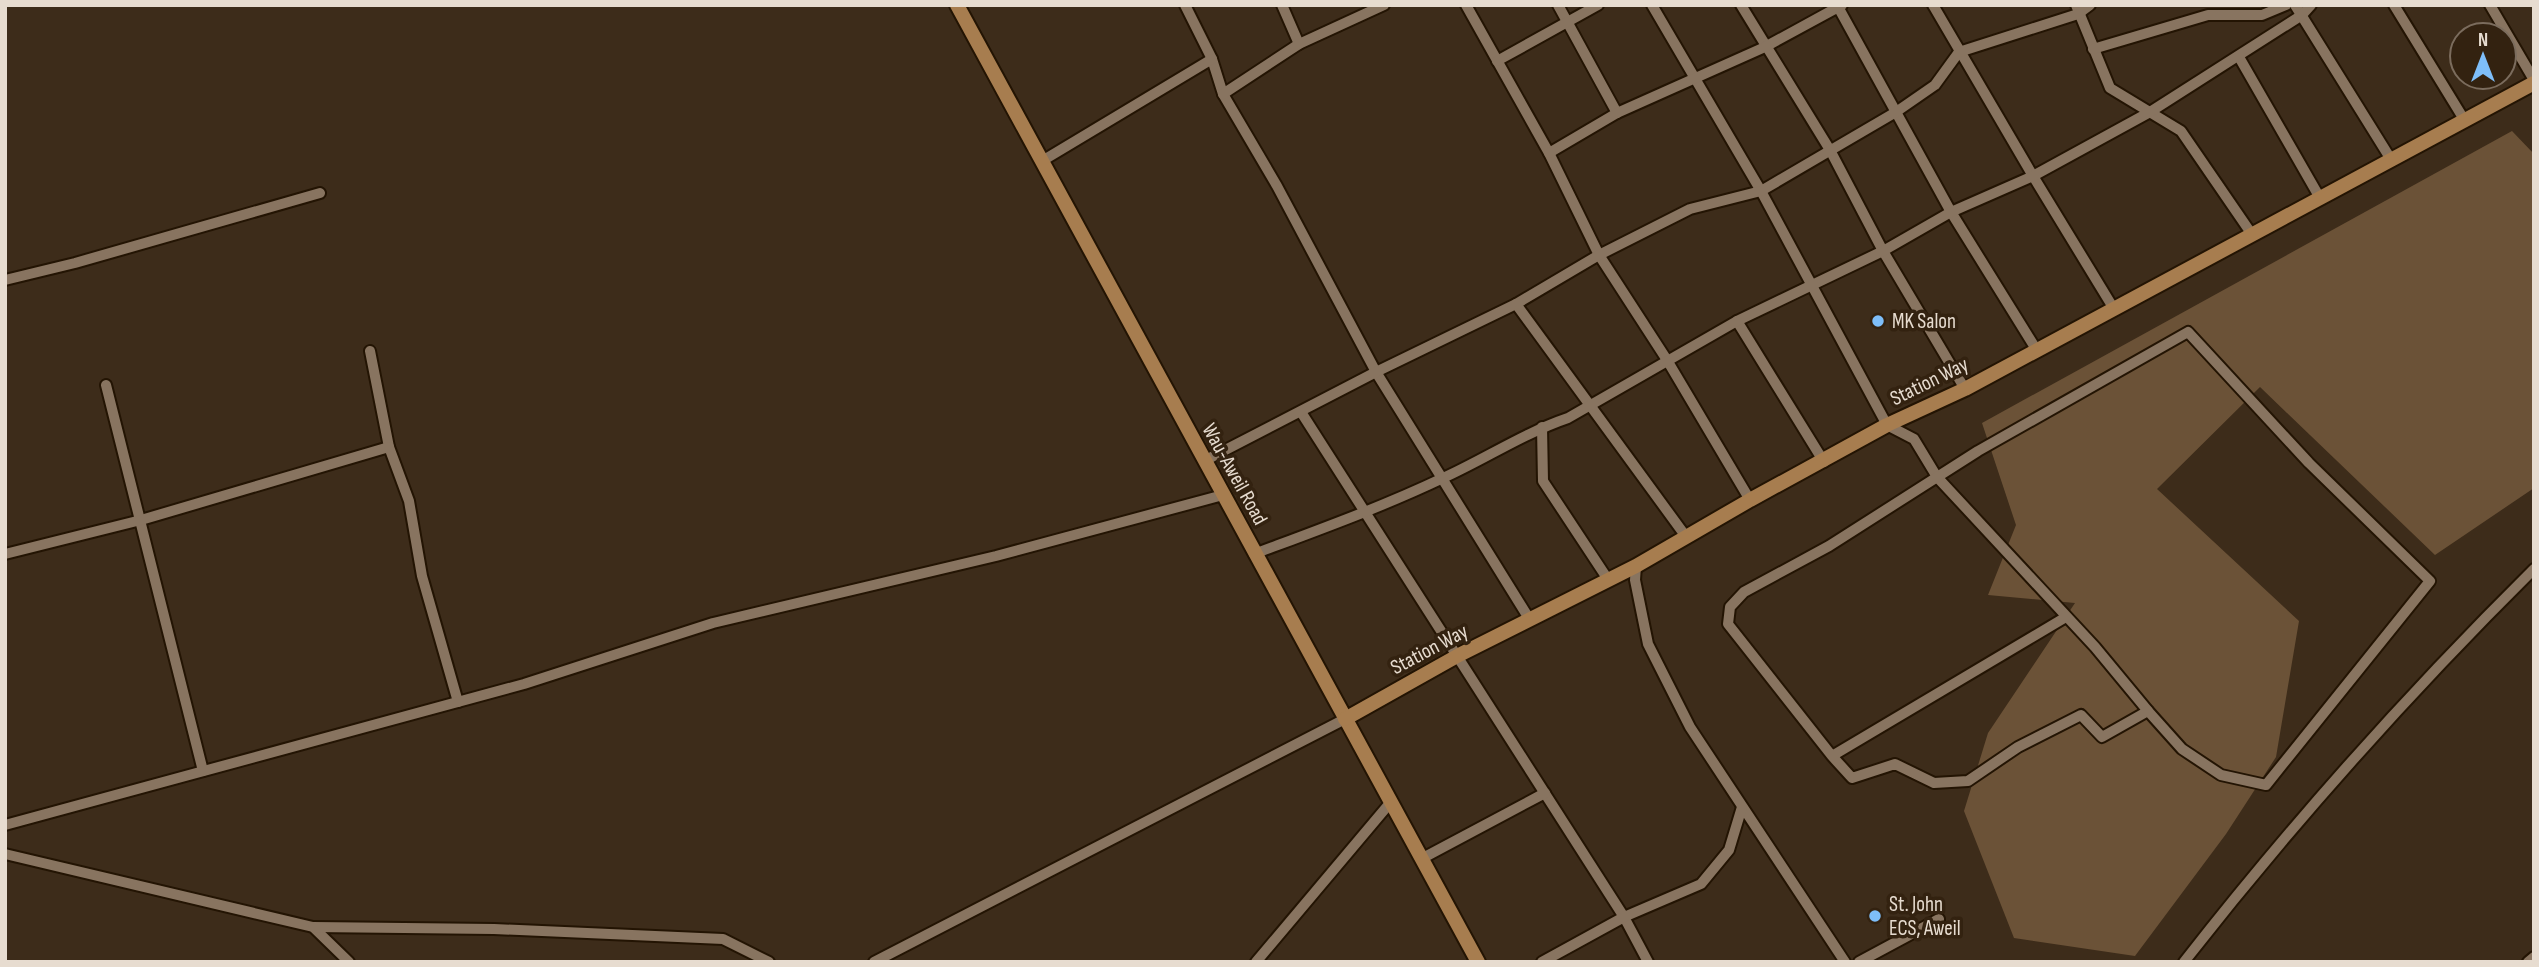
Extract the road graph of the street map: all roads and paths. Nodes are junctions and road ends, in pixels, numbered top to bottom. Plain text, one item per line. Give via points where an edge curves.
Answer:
1 (957, 5) edge
2 (1185, 5) edge
3 (1282, 5) edge
4 (1466, 5) edge
5 (1558, 5) edge
6 (1598, 5) edge
7 (1652, 5) edge
8 (1741, 5) edge
9 (1933, 5) edge
10 (2090, 5) edge
11 (2286, 5) edge
12 (2295, 5) edge
13 (2311, 5) edge
14 (2393, 5) edge
15 (2490, 5) edge
16 (1381, 6) edge
17 (1839, 6) edge
18 (2077, 9) edge
19 (2302, 15) junction
20 (1568, 22) junction
21 (1299, 44) junction
22 (1765, 47) junction
23 (2092, 49) junction
24 (1959, 52) junction
25 (2239, 57) junction
26 (1212, 59) junction
27 (1497, 61) junction
28 (1696, 80) junction
29 (2534, 82) edge
30 (1223, 94) junction
31 (1896, 112) junction
32 (2150, 112) junction
33 (1618, 113) junction
34 (2465, 121) junction
35 (1830, 150) junction
36 (1549, 153) junction
37 (1042, 161) junction
38 (2392, 161) junction
39 (2033, 176) junction
40 (1761, 191) junction
41 (320, 193) dead end
42 (2320, 198) junction
43 (1951, 212) junction
44 (2251, 233) junction
45 (1884, 251) junction
46 (1599, 254) junction
47 (5, 280) edge
48 (1811, 286) junction
49 (1516, 304) junction
50 (2114, 309) junction
51 (1737, 321) junction
52 (2036, 349) junction
53 (370, 351) dead end
54 (1667, 360) junction
55 (1376, 372) junction
56 (106, 386) dead end
57 (1965, 388) junction
58 (1591, 406) junction
59 (1301, 412) junction
60 (1887, 425) junction
61 (1542, 427) junction
62 (388, 447) junction
63 (1204, 461) junction
64 (1824, 462) junction
65 (1937, 477) junction
66 (1443, 478) junction
67 (1223, 495) junction
68 (1750, 500) junction
69 (1366, 512) junction
70 (141, 520) junction
71 (1687, 538) junction
72 (5, 554) edge
73 (1254, 554) junction
74 (1636, 566) junction
75 (2534, 569) edge
76 (1609, 581) junction
77 (2066, 617) junction
78 (1530, 620) junction
79 (1458, 655) junction
80 (458, 702) junction
81 (2148, 711) junction
82 (1345, 719) junction
83 (1832, 756) junction
84 (203, 771) junction
85 (1545, 793) junction
86 (1390, 803) junction
87 (1742, 807) junction
88 (5, 825) edge
89 (5, 854) edge
90 (1421, 859) junction
91 (1624, 917) junction
92 (1939, 919) dead end
93 (313, 927) junction
94 (2534, 957) edge
95 (349, 962) edge
96 (769, 962) edge
97 (874, 962) edge
98 (1256, 962) edge
99 (1478, 962) edge
100 (1542, 962) edge
101 (1648, 962) edge
102 (1845, 962) edge
103 (1859, 962) edge
104 (2184, 962) edge
105 (2528, 962) edge

1 - 37 main road, Wau-Aweil Road
2 - 26 street
3 - 21 street
4 - 27 street
5 - 20 street
6 - 20 street
7 - 28 street
8 - 22 street
9 - 24 street
10 - 18 street
11 - 23 street via 2262,15 2208,15
12 - 19 street
13 - 19 street
14 - 34 street
15 - 29 street
16 - 21 street
17 - 22 street
17 - 31 street
18 - 23 street
18 - 24 street
19 - 25 street
19 - 38 street
20 - 27 street
20 - 33 street
21 - 30 street
22 - 28 street
22 - 35 street
23 - 32 street via 2110,88
24 - 31 street via 1935,85
24 - 39 street
25 - 32 street
25 - 42 street
26 - 30 street
26 - 37 street
27 - 36 street
28 - 33 street
28 - 40 street
29 - 34 main road, Station Way
30 - 55 street
31 - 35 street
31 - 43 street
32 - 39 street
32 - 44 street via 2181,131
33 - 36 street
34 - 38 main road, Station Way
35 - 40 street
35 - 45 street
36 - 46 street
37 - 63 main road, Wau-Aweil Road
38 - 42 main road, Station Way
39 - 43 street
39 - 50 street
40 - 46 street via 1690,209
40 - 48 street
41 - 47 street
42 - 44 main road, Station Way
43 - 45 street
43 - 52 street
44 - 50 main road, Station Way
45 - 48 street
45 - 57 street
46 - 49 street
46 - 54 street
48 - 51 street
48 - 60 street
49 - 55 street
49 - 58 street
50 - 52 main road, Station Way
51 - 54 street
51 - 64 street
52 - 57 main road, Station Way
53 - 62 street
54 - 58 street
54 - 68 street
55 - 59 street
55 - 66 street
56 - 70 street
57 - 60 main road, Station Way
58 - 61 street
58 - 71 street
59 - 63 street
59 - 69 street
60 - 64 main road, Station Way
60 - 65 street via 1914,439
61 - 66 street
61 - 76 street via 1543,481
62 - 70 street
62 - 80 street via 409,502 422,576
63 - 67 main road, Wau-Aweil Road
64 - 68 main road, Station Way
65 - 77 street
65 - 81 street via 2188,332 2309,463 2430,581 2266,785 2221,775 2182,750
65 - 83 street via 1829,546 1744,592 1730,607 1728,624
66 - 69 street
66 - 78 street
67 - 73 main road, Wau-Aweil Road
67 - 80 street via 996,556 713,623
68 - 71 main road, Station Way
69 - 73 street
69 - 79 street
70 - 72 street
70 - 84 street
71 - 74 main road, Station Way
73 - 82 main road, Wau-Aweil Road
74 - 76 main road, Station Way
74 - 87 street via 1634,580 1648,644 1690,727
75 - 104 street via 2460,643 2248,880
76 - 78 main road, Station Way
77 - 81 street
77 - 83 street
78 - 79 main road, Station Way
79 - 82 main road, Station Way
79 - 85 street
80 - 84 street
81 - 83 street via 2102,737 2081,715 2018,747 1968,781 1934,783 1895,764 1852,778
82 - 86 main road, Wau-Aweil Road
82 - 97 street
84 - 88 street
85 - 90 street
85 - 91 street
86 - 90 main road, Wau-Aweil Road
86 - 98 street
87 - 91 street via 1729,850 1701,884
87 - 102 street
89 - 93 street
90 - 99 main road, Wau-Aweil Road
91 - 100 street
91 - 101 street
92 - 103 street
93 - 95 street
93 - 96 street via 723,939
94 - 105 street

